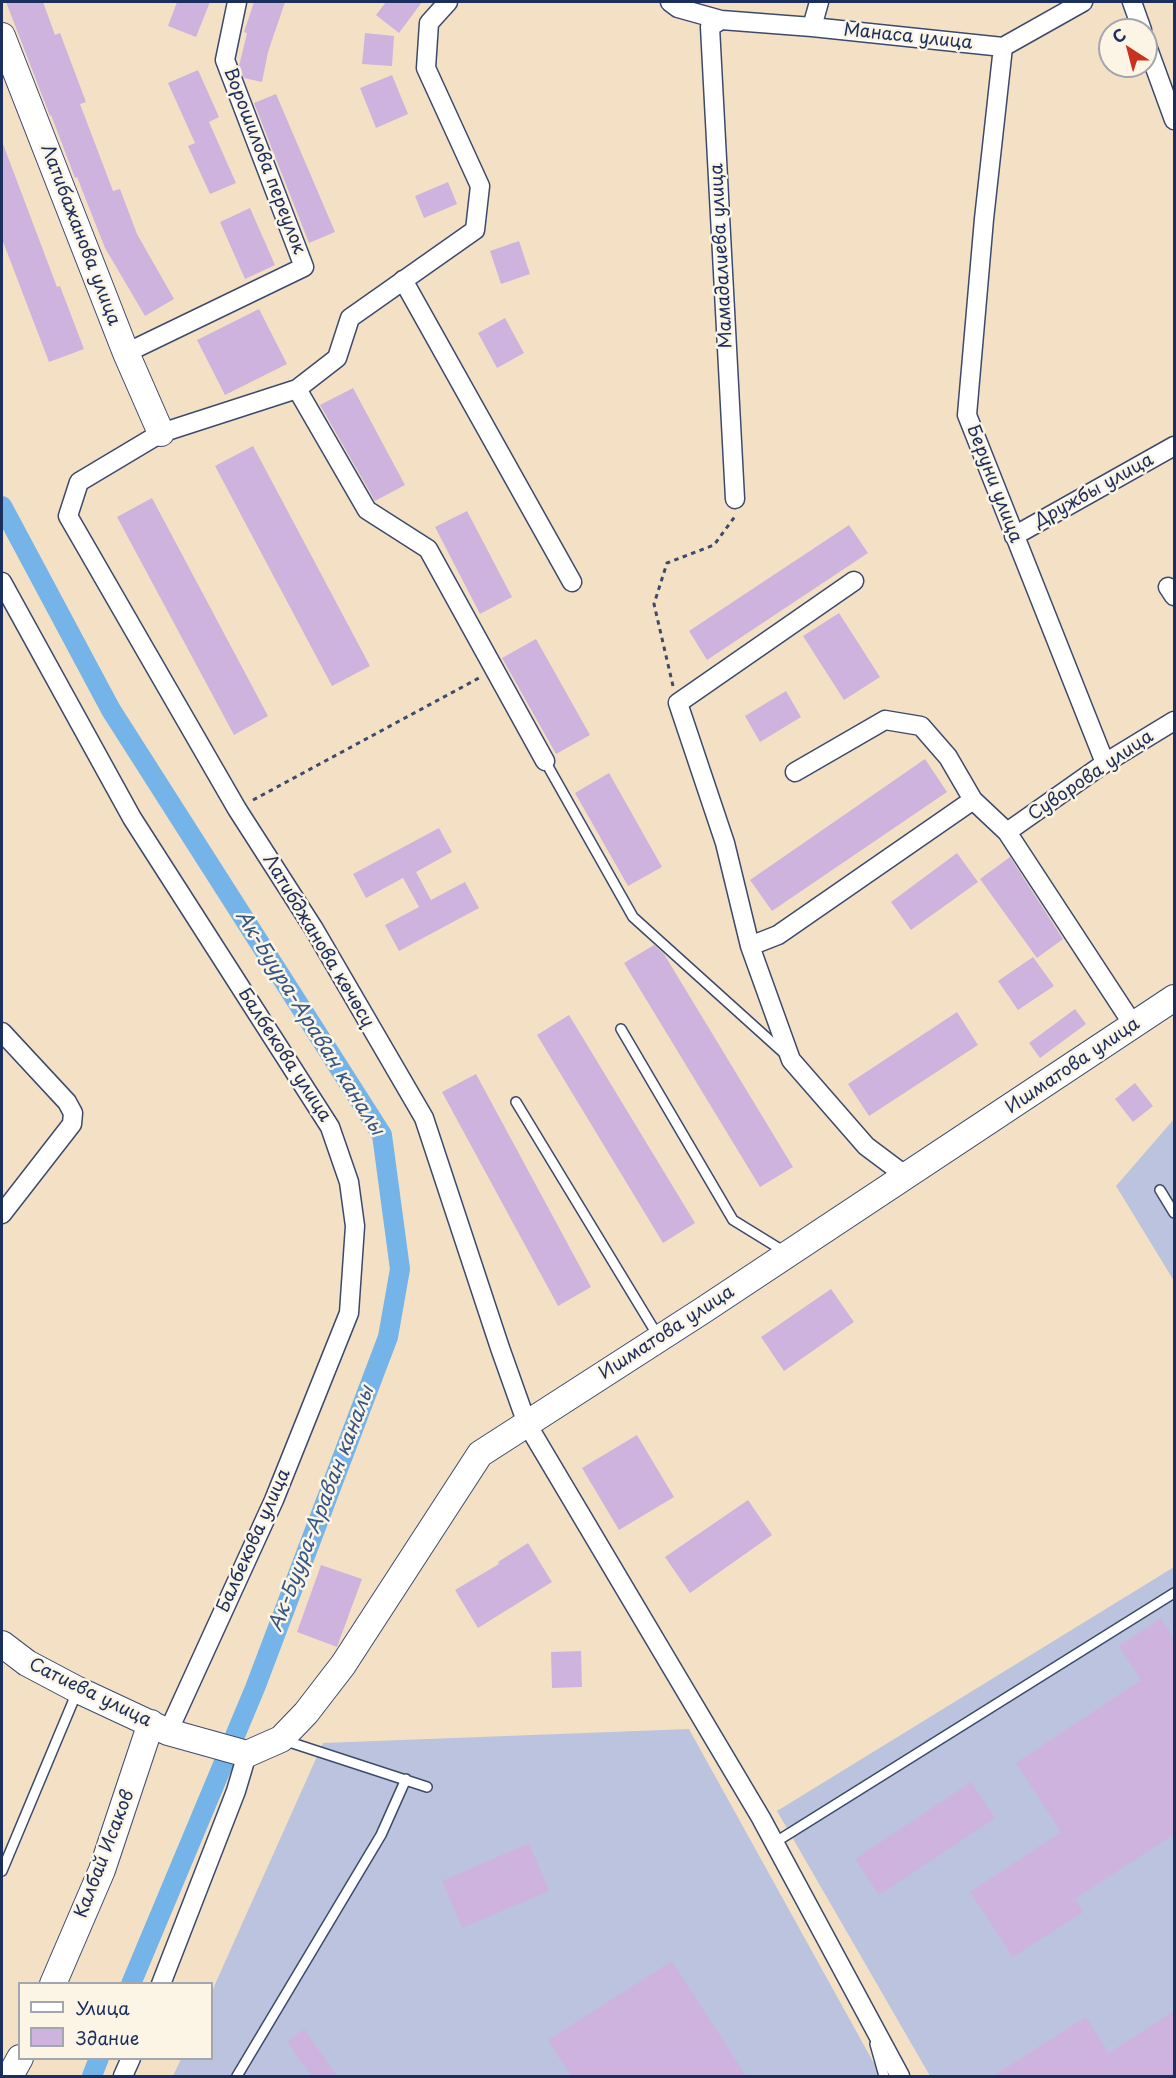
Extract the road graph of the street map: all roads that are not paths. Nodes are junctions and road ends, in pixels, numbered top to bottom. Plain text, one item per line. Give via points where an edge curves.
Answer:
1 (237, 2) edge
2 (448, 2) edge
3 (670, 2) edge
4 (819, 2) edge
5 (1083, 2) edge
6 (1132, 2) edge
7 (1138, 18) edge
8 (721, 20) junction
9 (812, 27) junction
10 (2, 36) edge
11 (1003, 46) junction
12 (1158, 76) edge
13 (1174, 120) edge
14 (403, 280) junction
15 (126, 353) junction
16 (297, 389) junction
17 (161, 433) junction
18 (1174, 446) edge
19 (735, 499) road end
20 (1014, 536) junction
21 (2, 582) edge
22 (572, 582) dead end
23 (854, 582) dead end
24 (1174, 721) edge
25 (545, 761) joint
26 (1105, 763) junction
27 (795, 772) dead end
28 (973, 800) junction
29 (1007, 832) junction
30 (750, 946) junction
31 (1174, 998) edge
32 (1134, 1026) junction
33 (621, 1029) dead end
34 (2, 1032) edge
35 (791, 1060) junction
36 (516, 1102) dead end
37 (906, 1176) junction
38 (1160, 1190) dead end
39 (1174, 1213) edge
40 (2, 1214) edge
41 (788, 1254) junction
42 (659, 1338) junction
43 (527, 1424) junction
44 (1174, 1593) edge
45 (2, 1644) edge
46 (78, 1690) junction
47 (167, 1730) junction
48 (281, 1739) junction
49 (247, 1754) junction
50 (406, 1779) junction
51 (427, 1786) dead end
52 (774, 1843) junction
53 (2, 1871) edge
54 (53, 1982) edge
55 (160, 1982) edge
56 (869, 2020) junction
57 (19, 2060) edge
58 (130, 2060) edge
59 (10, 2076) edge
60 (123, 2076) edge
61 (237, 2076) edge
62 (884, 2076) edge
63 (900, 2076) edge

1 - 15 street, Ворошилова переулок via 225,60 304,267
2 - 14 street via 429,22 426,68 480,186 475,230
3 - 8 street, Манаса улица
4 - 9 street
5 - 11 street
6 - 7 street
8 - 9 street, Манаса улица
8 - 19 street, Мамадалиева улица via 710,27
9 - 11 street, Манаса улица
10 - 15 main road, Латибажанова улица
11 - 20 street, Беруни улица via 967,415
12 - 13 street
14 - 16 street via 350,318 338,358
14 - 22 street
15 - 17 main road, Латибажанова улица
16 - 17 street
16 - 25 street via 367,510 428,549
17 - 43 street, Латибджанова көчөсү via 79,482 68,516 237,809 314,929 424,1118
18 - 20 street, Дружбы улица
20 - 26 street, Беруни улица
21 - 47 street, Балбекова улица via 132,818 330,1127 349,1182 355,1226 349,1313 274,1500
23 - 30 street via 678,703 725,843
24 - 26 street, Суворова улица
25 - 35 lane via 633,917
26 - 29 street, Суворова улица
27 - 28 street via 885,720 921,726 948,757
28 - 29 street
28 - 30 street via 778,935
29 - 32 street
30 - 35 street
31 - 32 main road, Ишматова улица
32 - 37 main road, Ишматова улица
33 - 41 lane via 733,1220
34 - 40 street via 73,1113 72,1124
35 - 37 street via 866,1146
36 - 42 lane
37 - 41 main road, Ишматова улица
38 - 39 lane
41 - 42 main road, Ишматова улица
42 - 43 main road, Ишматова улица
43 - 48 main road, Ишматова улица via 480,1454 343,1665
43 - 52 street, Латибджанова көчөсү
44 - 52 lane
45 - 46 main road, Сатиева улица via 27,1663
46 - 47 main road, Сатиева улица
46 - 53 lane
47 - 49 main road, Сатиева улица
47 - 54 main road, Калбай Исаков
48 - 49 main road, Ишматова улица
48 - 50 lane
49 - 55 street
50 - 51 lane
50 - 61 lane via 381,1834
52 - 56 street, Латибджанова көчөсү
56 - 62 lane
56 - 63 street, Латибджанова көчөсү
57 - 59 main road
58 - 60 street

